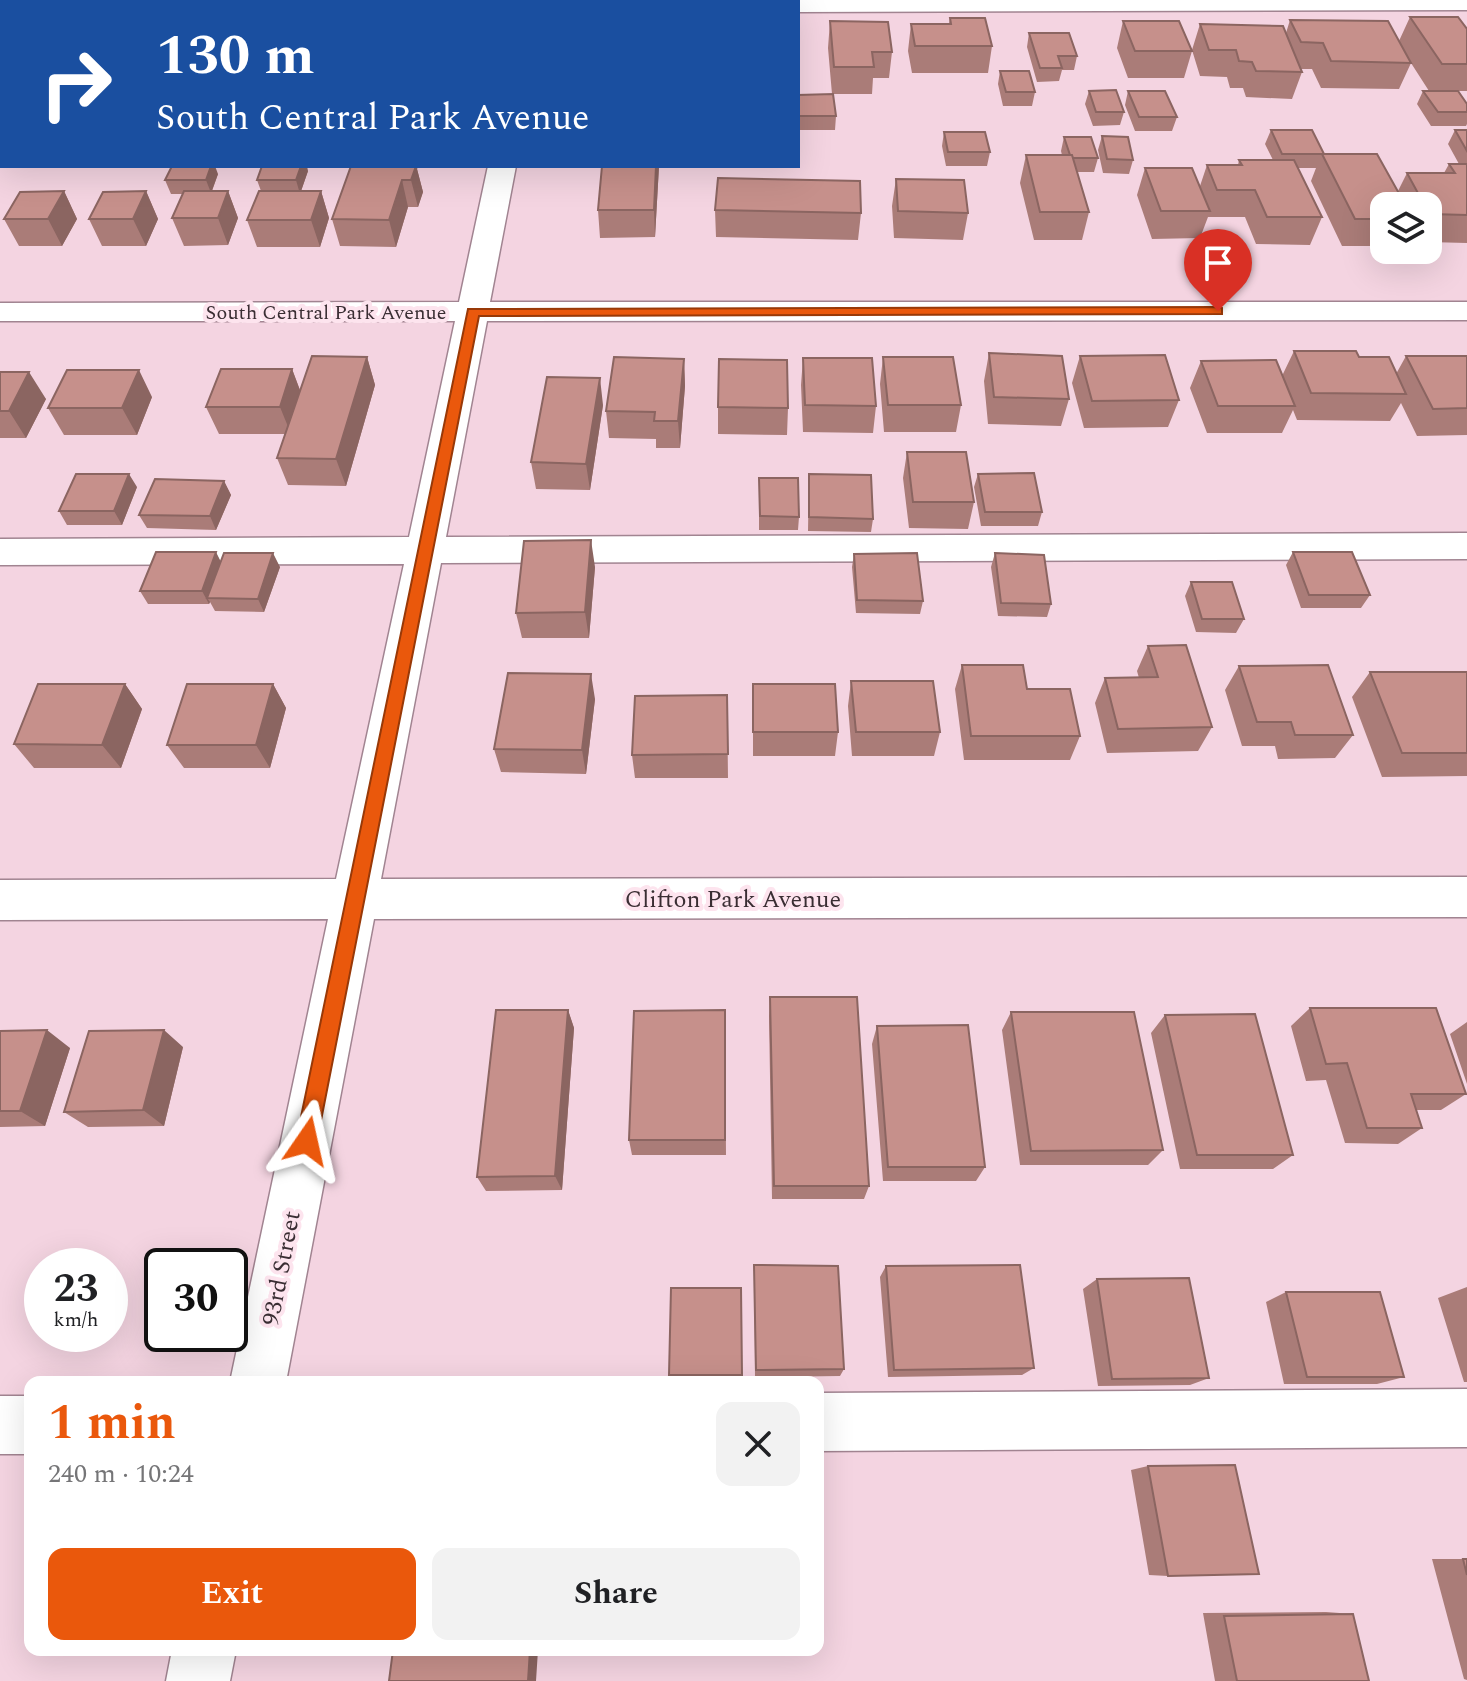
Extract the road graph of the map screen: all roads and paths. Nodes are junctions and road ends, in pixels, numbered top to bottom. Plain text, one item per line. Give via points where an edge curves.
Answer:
1 (1467, 3) edge
2 (800, 5) edge
3 (502, 168) edge
4 (1467, 311) edge
5 (0, 312) edge
6 (473, 312) junction
7 (1467, 546) edge
8 (425, 551) junction
9 (0, 552) edge
10 (1467, 897) edge
11 (355, 899) junction
12 (0, 900) edge
13 (259, 1376) edge
14 (1467, 1418) edge
15 (824, 1422) edge
16 (0, 1425) edge
17 (24, 1425) edge
18 (203, 1656) edge
19 (198, 1681) edge

1 - 2 street
3 - 6 street, 93rd Street
4 - 6 street, South Central Park Avenue
5 - 6 street, South Central Park Avenue
6 - 8 street, 93rd Street
7 - 8 street
8 - 9 street
8 - 11 street, 93rd Street
10 - 11 street, Clifton Park Avenue
11 - 12 street, Clifton Park Avenue
11 - 13 street, 93rd Street
14 - 15 street
16 - 17 street
18 - 19 street

